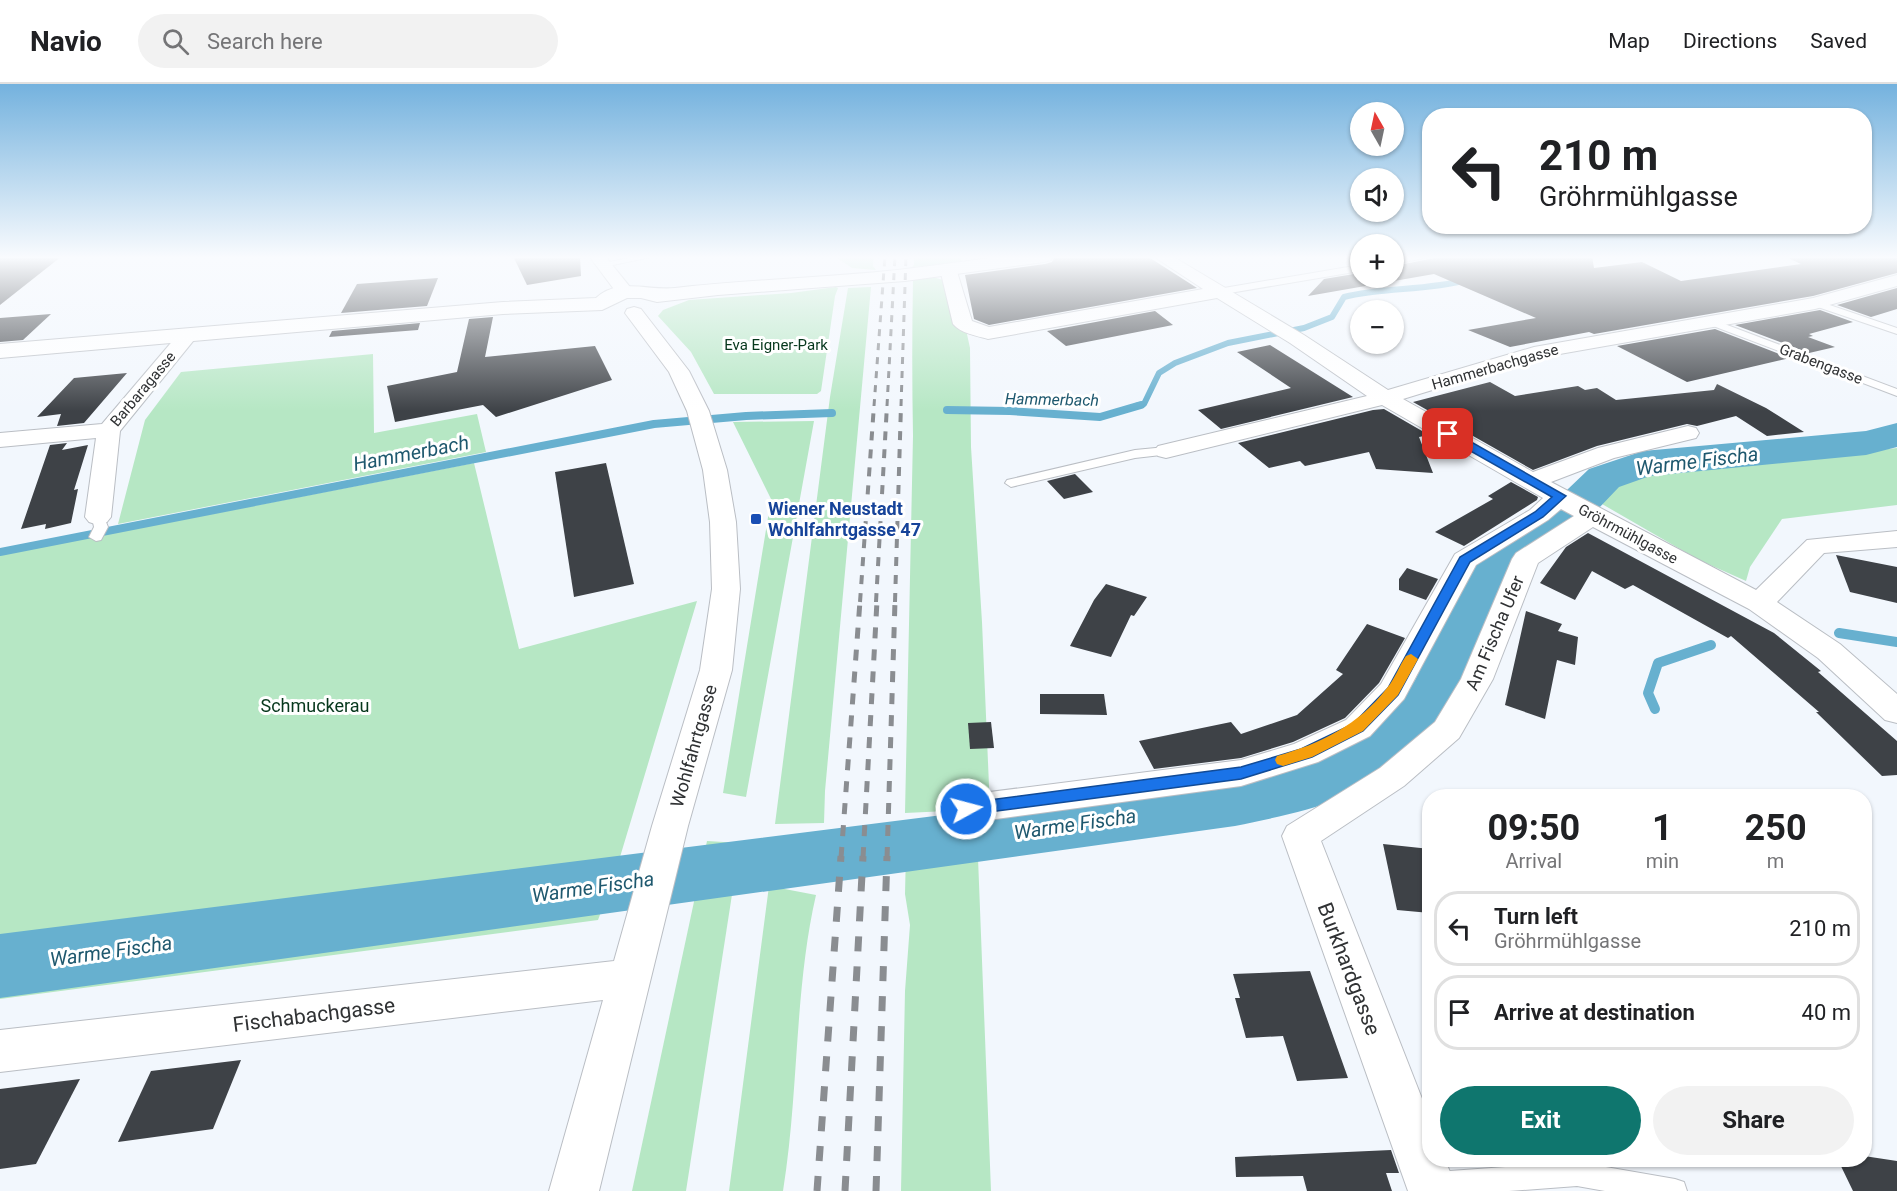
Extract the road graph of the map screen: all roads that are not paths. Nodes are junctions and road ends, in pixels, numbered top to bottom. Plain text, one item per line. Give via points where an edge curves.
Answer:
1 (510, 308) edge
2 (603, 308) edge
3 (651, 308) edge
4 (959, 308) edge
5 (1130, 308) edge
6 (1245, 308) edge
7 (1789, 308) edge
8 (1829, 308) edge
9 (633, 313) junction
10 (1711, 322) junction
11 (1897, 331) edge
12 (188, 335) junction
13 (0, 351) edge
14 (1897, 393) edge
15 (1385, 398) junction
16 (109, 430) junction
17 (1688, 433) dead end
18 (0, 440) edge
19 (1166, 451) joint
20 (1532, 481) junction
21 (1011, 483) dead end
22 (1560, 496) junction
23 (1592, 516) junction
24 (98, 527) dead end
25 (1897, 539) edge
26 (1759, 603) junction
27 (1897, 712) edge
28 (1380, 784) joint
29 (966, 809) dead end
30 (628, 978) junction
31 (0, 1051) edge
32 (1422, 1161) edge
33 (1424, 1167) edge
34 (1432, 1188) edge
35 (574, 1191) edge
36 (1675, 1191) edge

1 - 12 main road
2 - 9 main road via 609,312
3 - 9 main road
4 - 5 street via 963,324 988,333
6 - 15 street, Gröhrmühlgasse
7 - 10 street, Hammerbachgasse
8 - 11 lane
9 - 30 street, Wohlfahrtgasse via 679,371 700,417 715,470 723,522 726,589 716,670
10 - 14 lane, Grabengasse
10 - 15 street, Hammerbachgasse via 1534,353
12 - 13 main road
12 - 16 street, Barbaragasse
15 - 19 street, Hammerbachgasse
15 - 20 street, Gröhrmühlgasse
16 - 18 street
16 - 24 street, Barbaragasse
17 - 20 street via 1606,453
19 - 21 lane via 1135,454
20 - 22 street, Gröhrmühlgasse
22 - 23 street, Gröhrmühlgasse
22 - 29 street via 1539,515 1465,560 1393,691 1358,728 1306,753 1241,773
23 - 26 street, Gröhrmühlgasse
23 - 28 street, Am Fischa Ufer via 1526,559 1478,679 1447,730
25 - 26 street via 1816,546
26 - 27 street, Gröhrmühlgasse via 1829,651
28 - 32 street, Burkhardgasse via 1300,836
30 - 31 street, Fischabachgasse
30 - 35 street, Wohlfahrtgasse
33 - 34 street, Burkhardgasse
34 - 36 lane via 1577,1174

